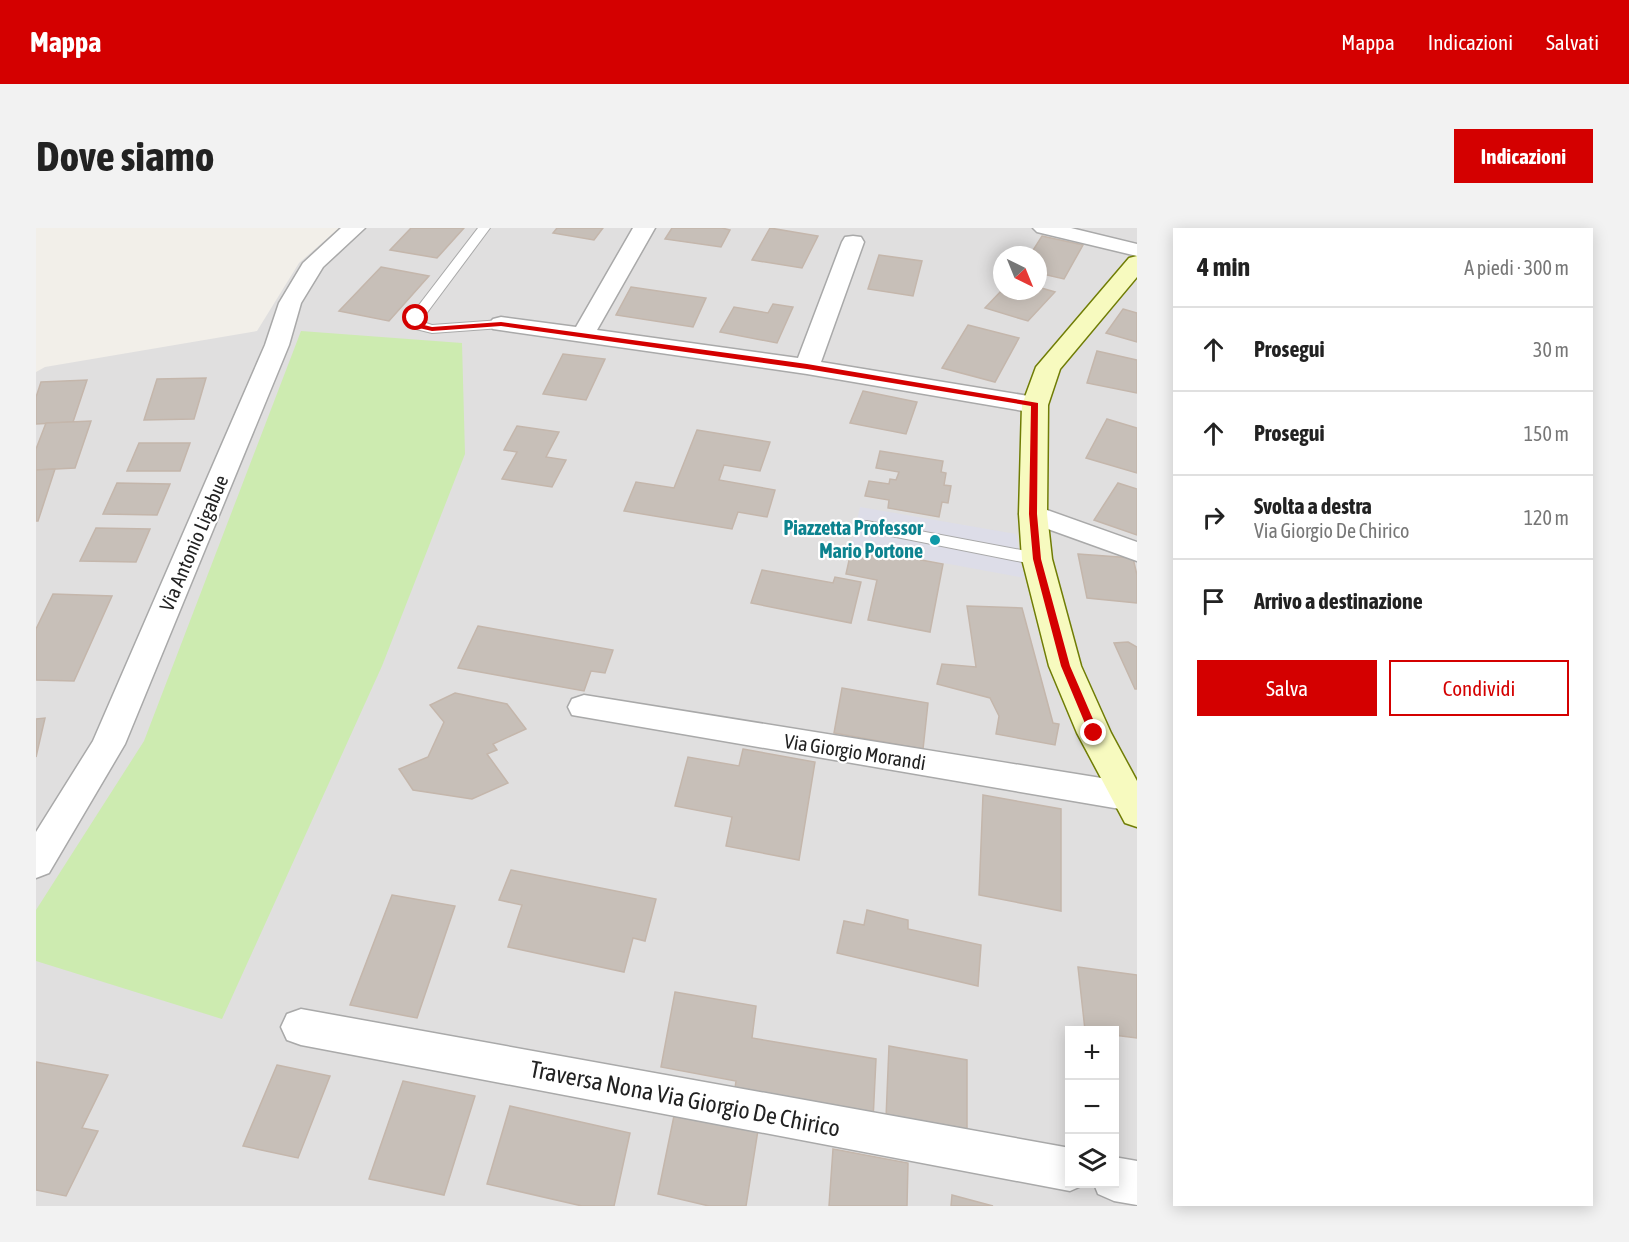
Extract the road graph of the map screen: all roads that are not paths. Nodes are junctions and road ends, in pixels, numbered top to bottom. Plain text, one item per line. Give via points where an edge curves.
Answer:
1 (354, 228) edge
2 (484, 228) edge
3 (644, 228) edge
4 (1044, 228) edge
5 (853, 242) dead end
6 (1137, 250) edge
7 (1137, 263) edge
8 (501, 324) joint
9 (583, 334) junction
10 (807, 367) junction
11 (1035, 405) junction
12 (1033, 514) junction
13 (867, 526) dead end
14 (1137, 552) edge
15 (1037, 559) junction
16 (584, 707) dead end
17 (1132, 805) edge
18 (36, 863) edge
19 (301, 1027) dead end
20 (1065, 1169) edge
21 (1119, 1180) edge
22 (1137, 1183) edge

1 - 18 street, Via Antonio Ligabue via 314,263 290,303 277,345 108,744
2 - 8 lane via 416,318 421,326 432,329
3 - 9 street
4 - 6 street
5 - 10 street
7 - 11 main road via 1048,367
8 - 9 street
9 - 10 street
10 - 11 street
11 - 12 main road
12 - 14 street
12 - 15 main road
13 - 15 lane
15 - 17 main road via 1065,666
16 - 17 street, Via Giorgio Morandi
19 - 20 street, Traversa Nona Via Giorgio De Chirico
21 - 22 street

